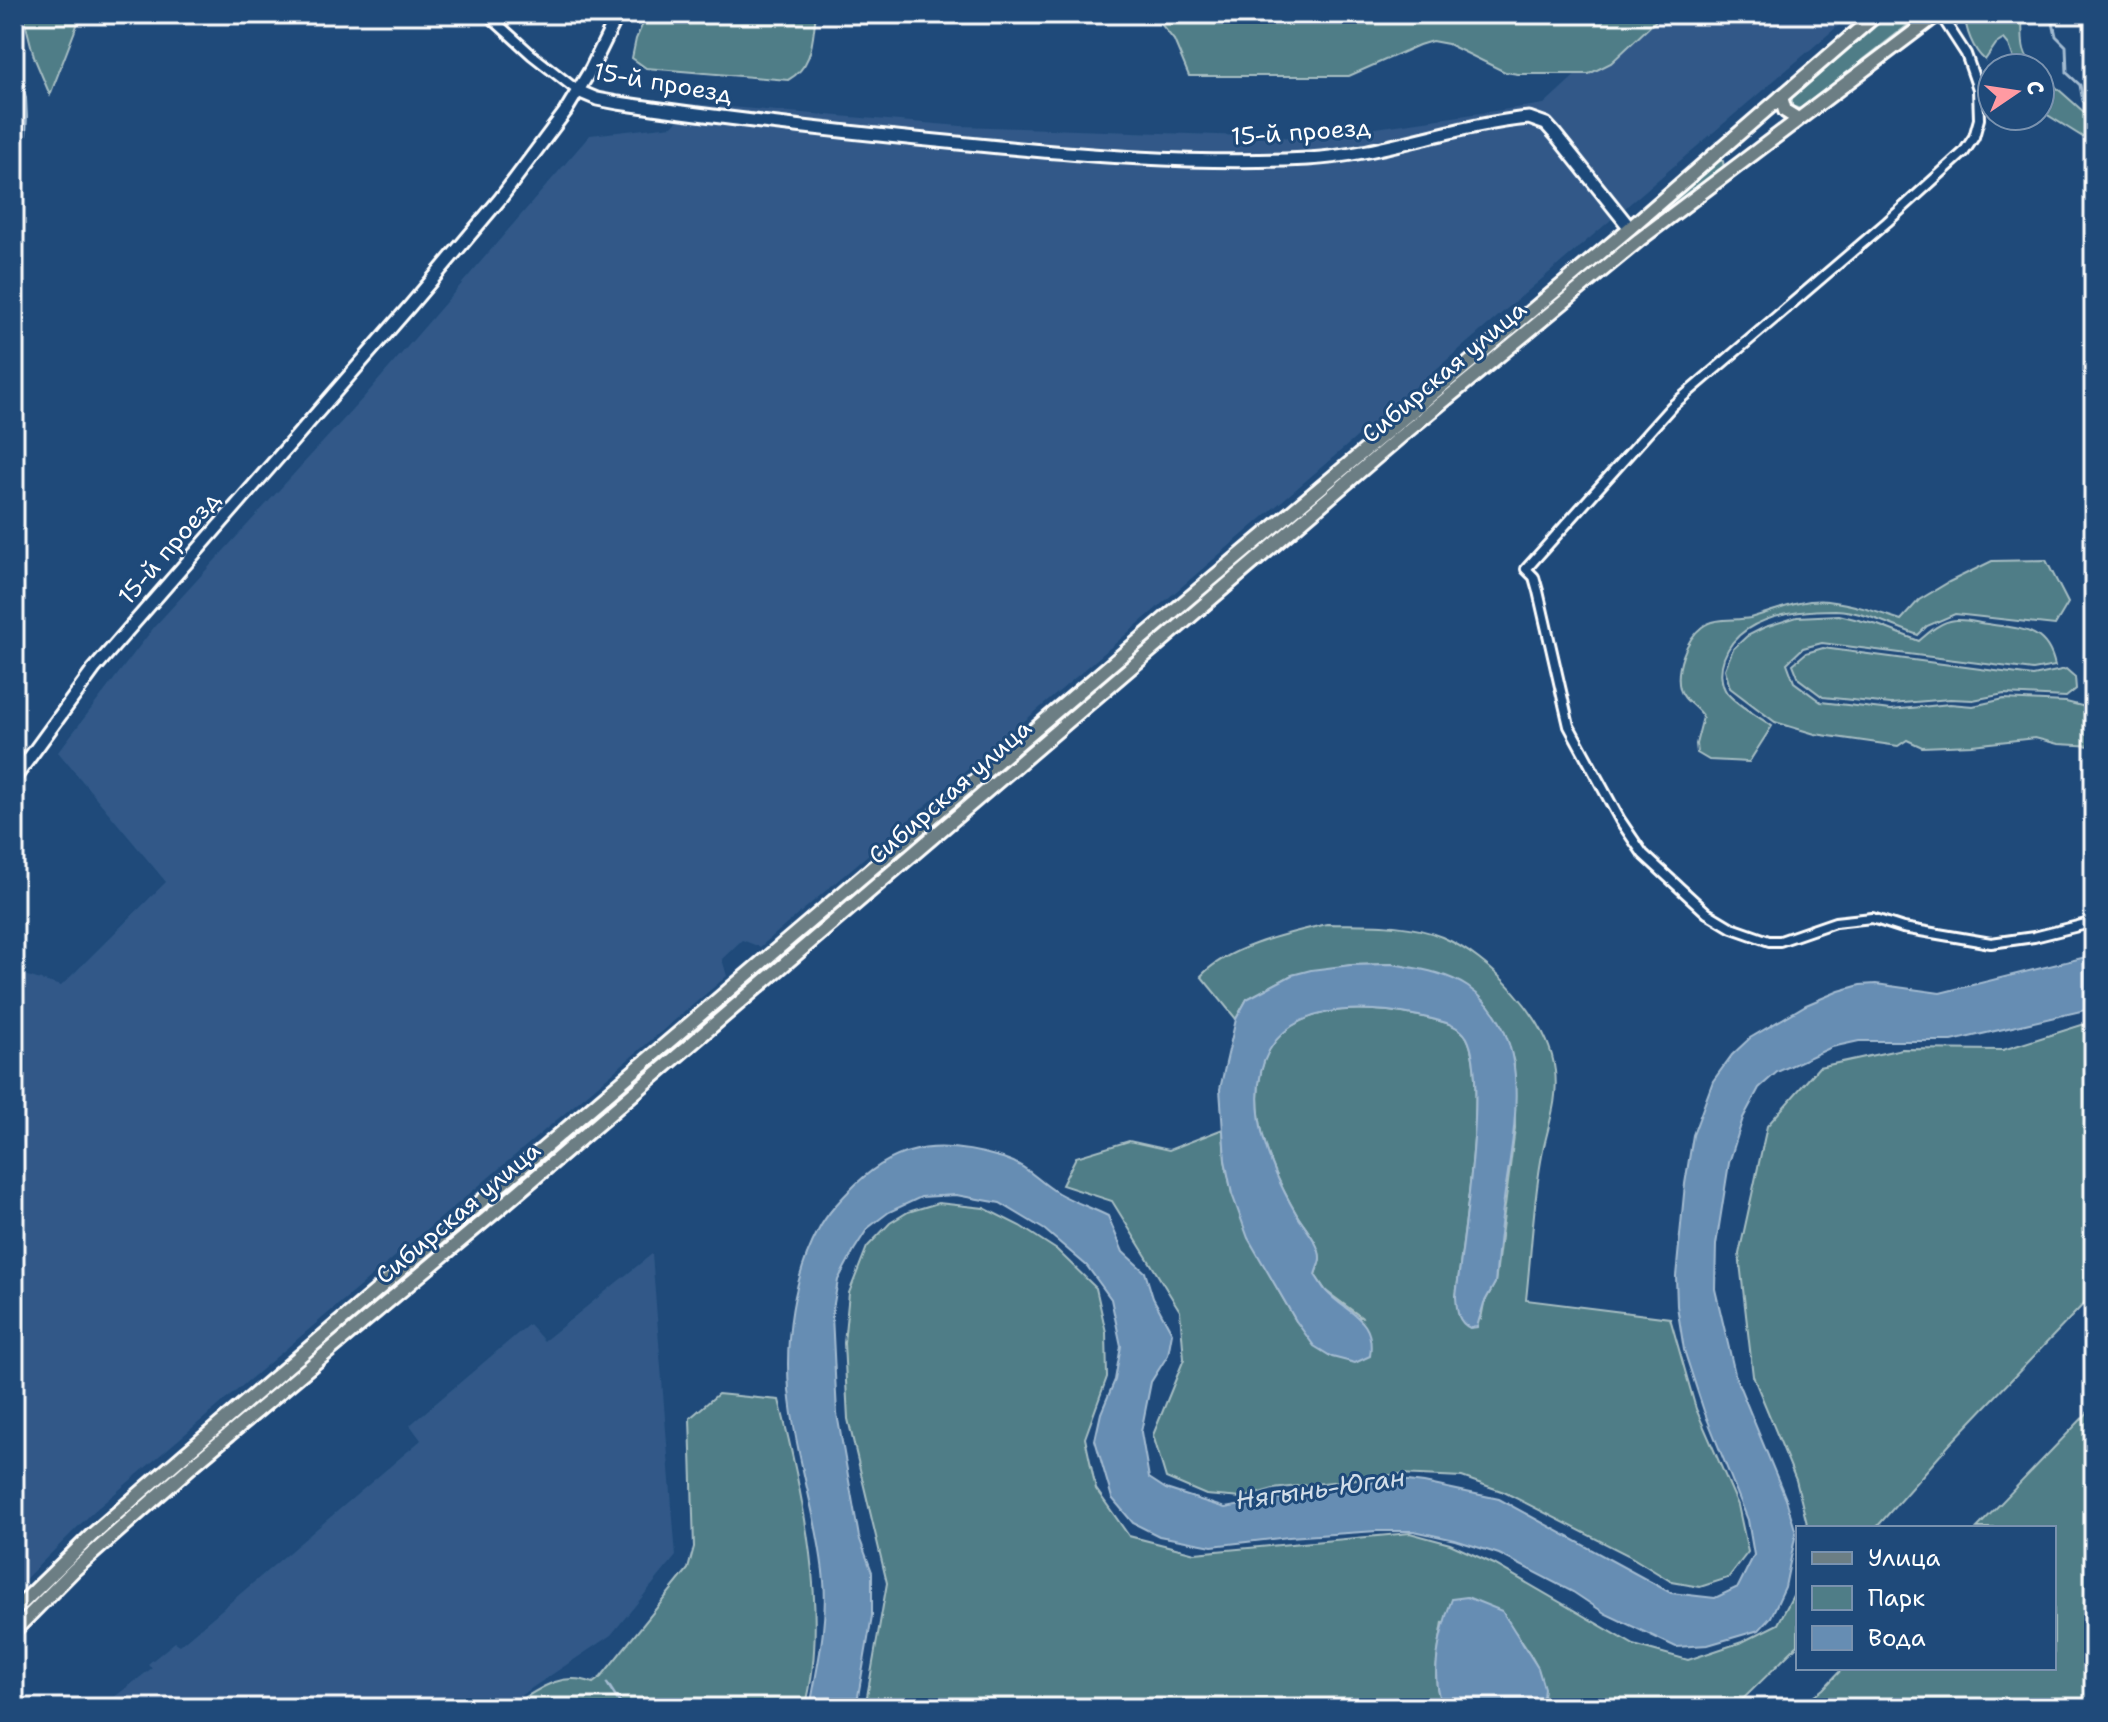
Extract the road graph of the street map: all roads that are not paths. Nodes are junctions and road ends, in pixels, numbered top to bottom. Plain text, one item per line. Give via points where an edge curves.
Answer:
1 (487, 14) edge
2 (618, 14) edge
3 (1939, 14) edge
4 (1872, 16) edge
5 (578, 91) junction
6 (1781, 97) junction
7 (1798, 119) junction
8 (1725, 145) junction
9 (1740, 164) junction
10 (1630, 228) junction
11 (1639, 240) junction
12 (1189, 598) junction
13 (1199, 609) junction
14 (14, 779) edge
15 (2094, 922) edge
16 (491, 1193) junction
17 (502, 1206) junction
18 (14, 1611) edge
19 (14, 1631) edge

1 - 5 street
2 - 5 street
3 - 7 main road, Сибирская улица
3 - 15 street via 1966,54 1978,89 1979,119 1964,152 1672,406 1526,569 1534,577 1575,739 1634,843 1707,913 1769,941 1863,918 1991,943
4 - 6 main road, Сибирская улица
5 - 10 street, 15-й проезд via 618,103 860,134 1165,159 1339,156 1529,118 1546,124
5 - 14 street, 15-й проезд via 500,199 94,669
6 - 7 main road via 1785,111
6 - 8 main road, Сибирская улица
7 - 9 main road, Сибирская улица
8 - 9 main road via 1736,150
8 - 10 main road, Сибирская улица
9 - 11 main road, Сибирская улица
10 - 11 main road
10 - 12 main road, Сибирская улица
11 - 13 main road, Сибирская улица
12 - 13 main road
12 - 16 main road, Сибирская улица
13 - 17 main road, Сибирская улица
16 - 17 main road
16 - 18 main road, Сибирская улица via 93,1534
17 - 19 main road, Сибирская улица via 129,1520

